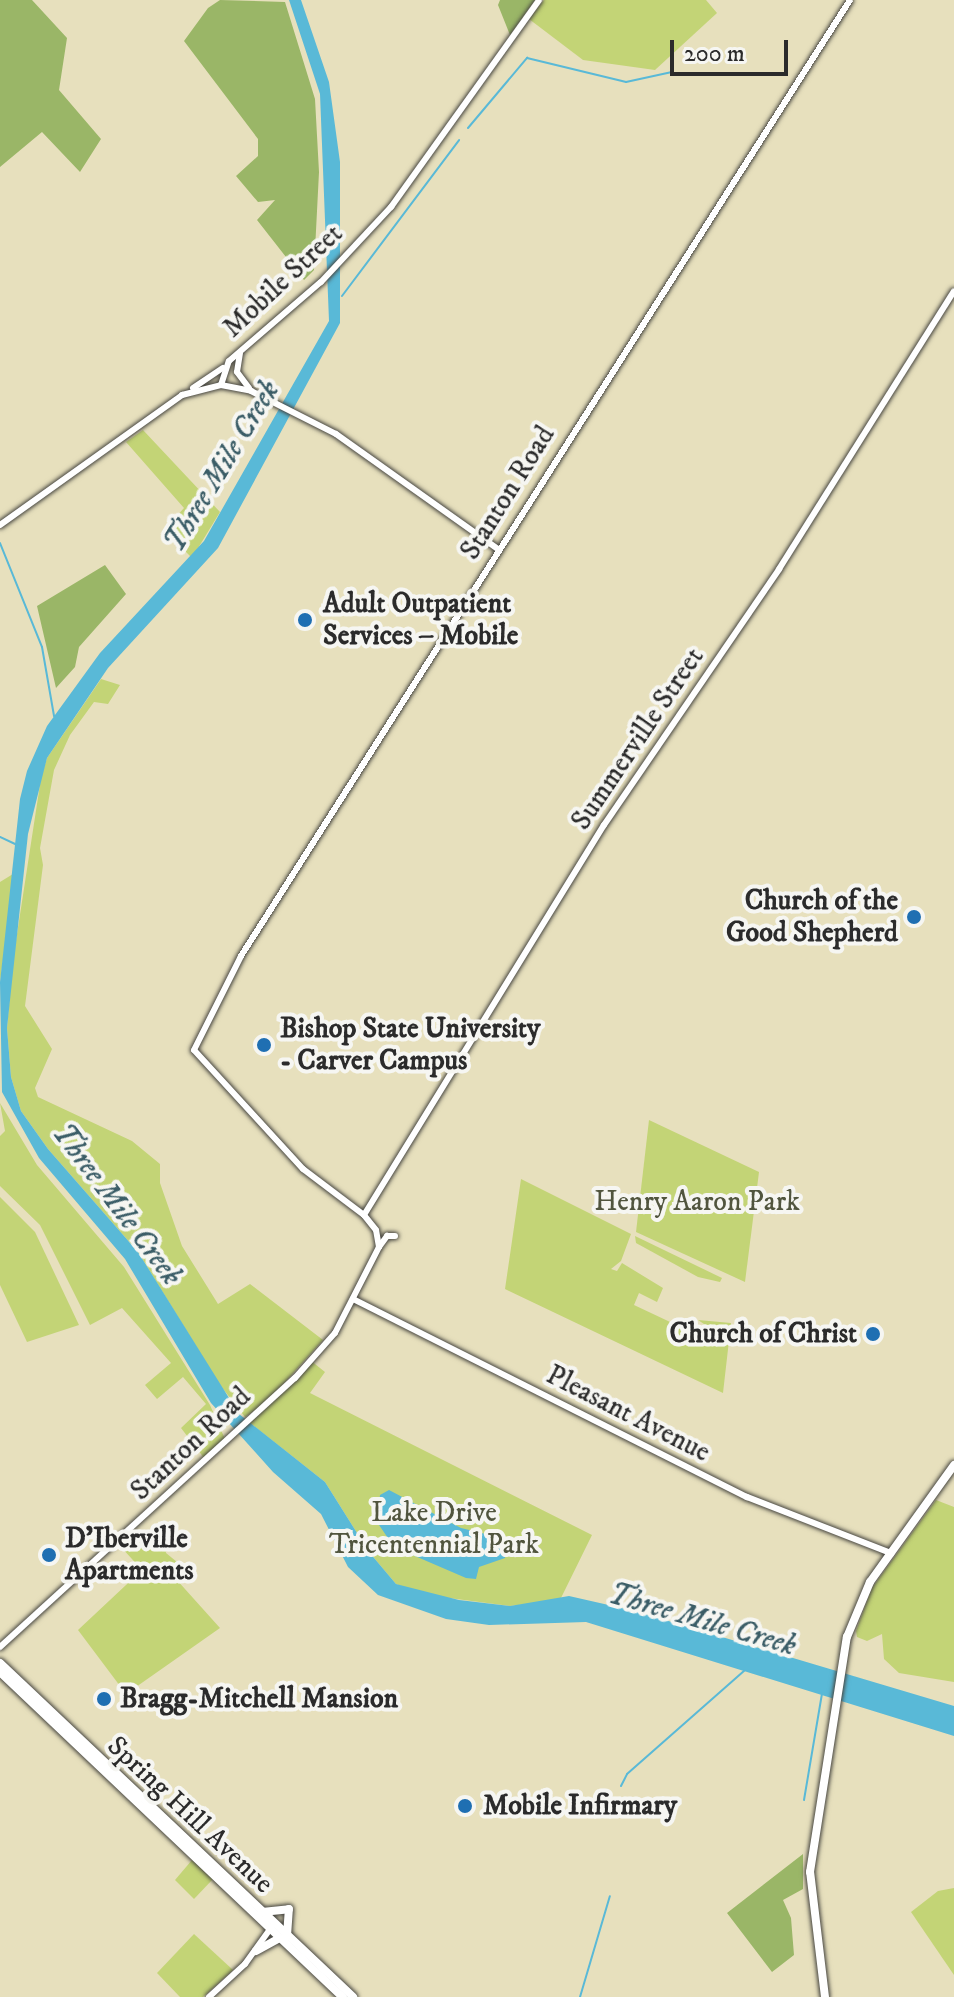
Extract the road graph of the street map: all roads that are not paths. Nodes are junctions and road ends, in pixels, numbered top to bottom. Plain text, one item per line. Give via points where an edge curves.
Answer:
1 (539, 0) edge
2 (850, 0) edge
3 (954, 291) edge
4 (242, 350) junction
5 (226, 365) junction
6 (221, 385) junction
7 (190, 391) junction
8 (251, 391) junction
9 (0, 525) edge
10 (498, 549) junction
11 (364, 1215) junction
12 (373, 1220) dead end
13 (395, 1236) dead end
14 (379, 1247) junction
15 (353, 1299) junction
16 (954, 1465) edge
17 (891, 1553) junction
18 (0, 1647) edge
19 (0, 1663) edge
20 (0, 1672) edge
21 (261, 1912) junction
22 (272, 1927) junction
23 (283, 1938) junction
24 (256, 1951) junction
25 (209, 1997) edge
26 (343, 1997) edge
27 (353, 1997) edge
28 (825, 1997) edge

1 - 4 street, Mobile Street via 391,207 321,282
2 - 10 street, Stanton Road
3 - 11 street, Summerville Street via 779,569 604,825
4 - 5 street, Mobile Street
4 - 8 street via 237,372
5 - 6 street, Mobile Street
5 - 7 street
6 - 7 street
6 - 8 street
7 - 9 street
8 - 10 street via 311,421
10 - 11 street, Stanton Road via 241,956 195,1057 303,1169
11 - 14 street via 376,1230
12 - 14 street via 380,1233
13 - 14 street, Stanton Road via 387,1236
14 - 15 street, Stanton Road
15 - 17 street, Pleasant Avenue via 747,1497
15 - 18 street, Stanton Road via 335,1333 255,1417
16 - 17 main road
17 - 28 main road via 862,1595 842,1662 810,1872
19 - 21 main road, Spring Hill Avenue
20 - 22 main road, Spring Hill Avenue
21 - 22 main road, Spring Hill Avenue
21 - 23 main road via 289,1909
22 - 23 main road, Spring Hill Avenue
22 - 24 street
23 - 24 main road
23 - 26 main road, Spring Hill Avenue
23 - 27 main road, Spring Hill Avenue
24 - 25 street

